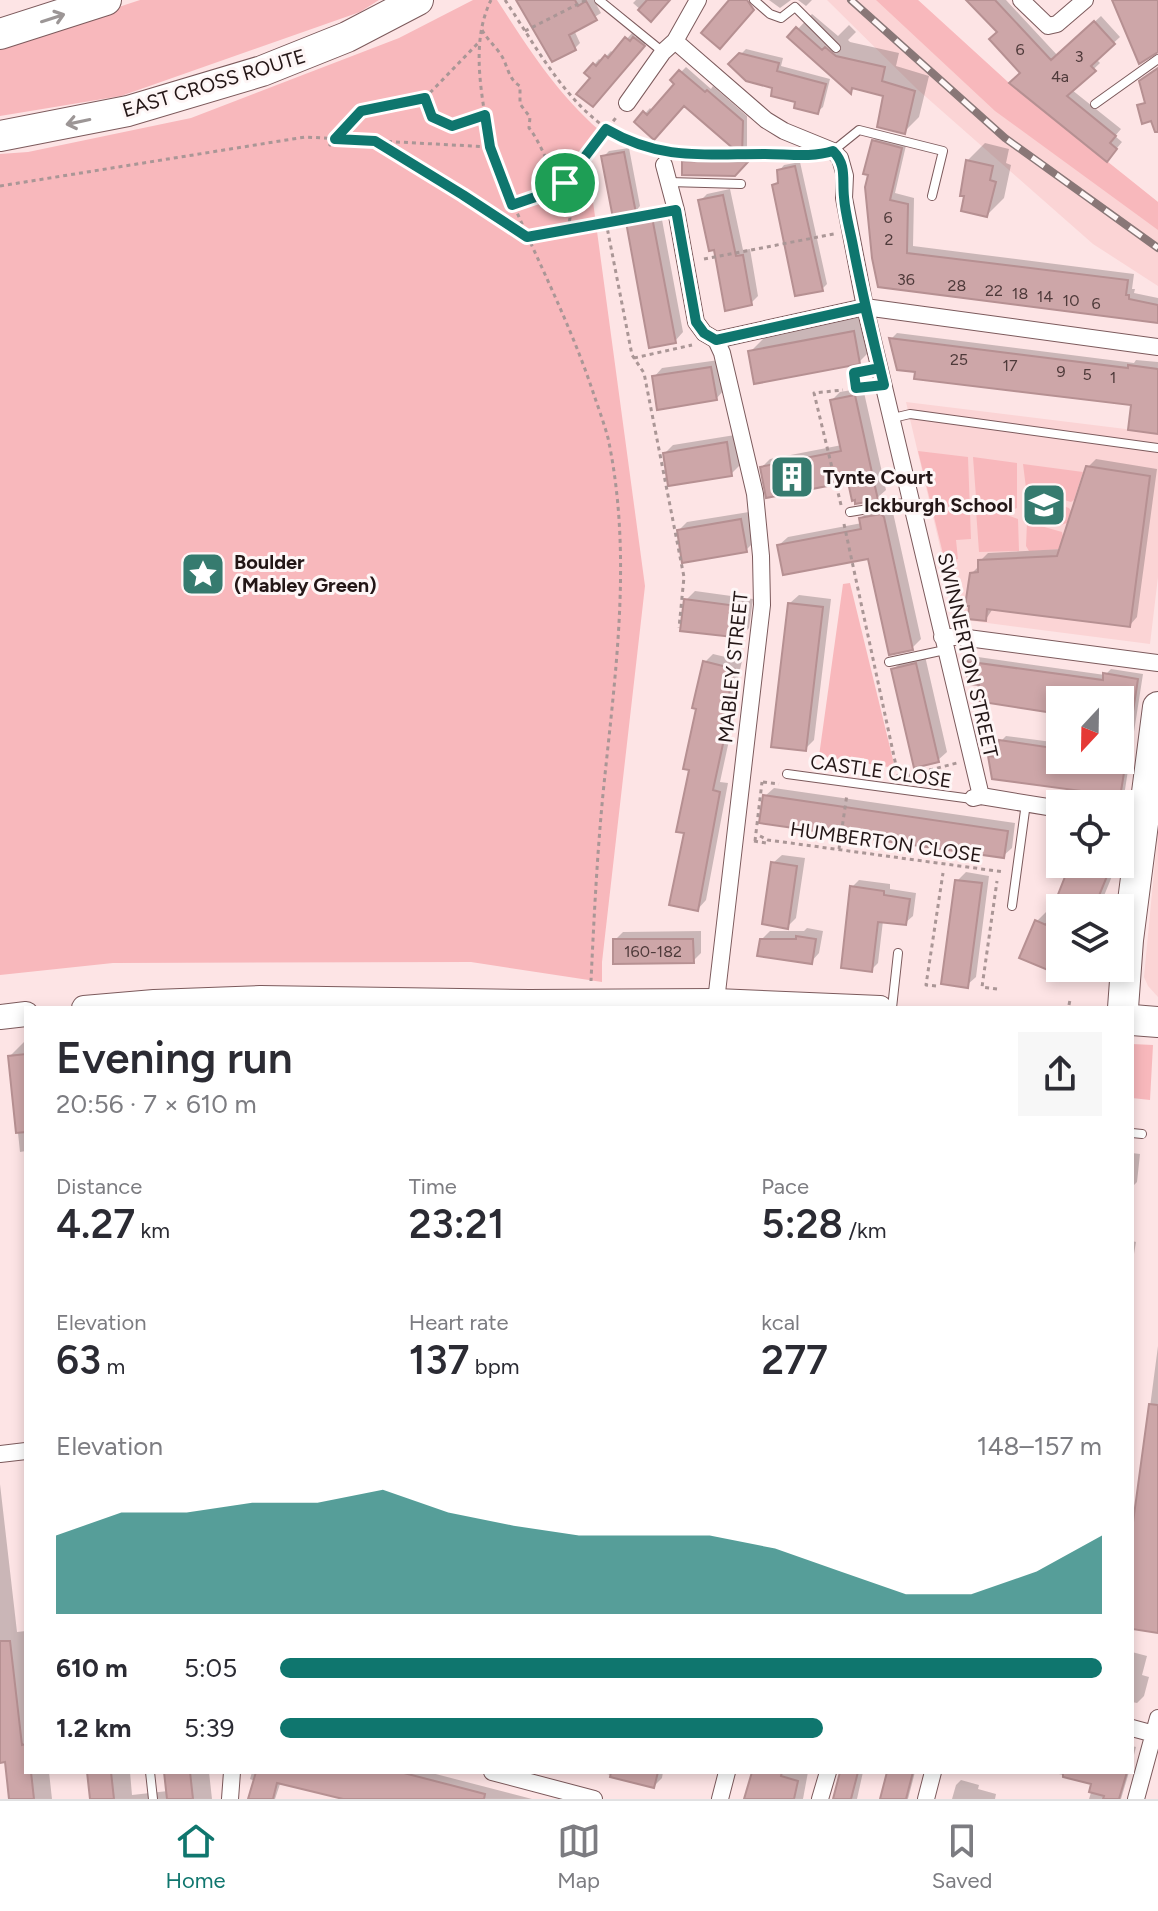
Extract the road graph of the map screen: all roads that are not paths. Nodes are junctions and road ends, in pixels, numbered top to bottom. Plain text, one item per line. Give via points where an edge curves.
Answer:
1 (106, 0) edge
2 (418, 0) edge
3 (599, 0) edge
4 (698, 0) edge
5 (754, 0) edge
6 (1021, 0) edge
7 (1085, 0) edge
8 (0, 34) edge
9 (669, 46) junction
10 (836, 48) dead end
11 (1158, 59) edge
12 (627, 103) road end
13 (1095, 104) dead end
14 (0, 136) edge
15 (833, 151) junction
16 (668, 163) joint
17 (741, 184) dead end
18 (932, 196) dead end
19 (865, 307) junction
20 (716, 340) junction
21 (1158, 347) edge
22 (884, 385) junction
23 (856, 388) road end
24 (893, 418) junction
25 (1158, 448) edge
26 (912, 502) junction
27 (846, 512) road end
28 (944, 644) junction
29 (889, 662) dead end
30 (1158, 663) edge
31 (1158, 707) edge
32 (787, 774) dead end
33 (1152, 787) edge
34 (976, 797) junction
35 (1026, 803) junction
36 (1046, 807) edge
37 (1134, 815) edge
38 (1130, 878) edge
39 (1012, 906) dead end
40 (898, 953) dead end
41 (242, 1003) edge
42 (701, 1003) edge
43 (408, 1004) edge
44 (154, 1005) edge
45 (528, 1005) edge
46 (131, 1006) edge
47 (826, 1006) edge
48 (892, 1006) edge
49 (1123, 1006) edge
50 (24, 1014) edge
51 (0, 1017) edge
52 (1134, 1020) edge
53 (1158, 1022) edge
54 (24, 1451) edge
55 (0, 1454) edge
56 (1134, 1728) edge
57 (1156, 1729) edge
58 (150, 1774) edge
59 (232, 1774) edge
60 (509, 1774) edge
61 (726, 1774) edge
62 (827, 1774) edge
63 (932, 1774) edge
64 (534, 1777) edge
65 (153, 1799) edge
66 (230, 1799) edge
67 (594, 1799) edge
68 (720, 1799) edge
69 (820, 1799) edge
70 (926, 1799) edge
71 (1136, 1799) edge

8 -> 1 highway
2 -> 14 highway, EAST CROSS ROUTE via 347,37 262,71 128,111
3 - 9 lane
4 - 9 street
5 - 10 lane via 781,18 795,7
6 - 7 street via 1048,26
9 - 12 street
9 - 15 street via 719,77 766,120
11 - 13 lane
15 - 18 lane via 859,130 943,151
15 - 19 street, SWINNERTON STREET via 845,176 844,198
16 - 17 lane
16 - 20 street, MABLEY STREET via 696,322
19 - 20 street
19 - 21 street
19 - 22 street, SWINNERTON STREET
20 - 42 street, MABLEY STREET via 755,494 762,605
22 - 23 lane
22 - 24 street, SWINNERTON STREET
24 - 25 lane via 910,414
24 - 26 street, SWINNERTON STREET
26 - 27 lane
26 - 28 street, SWINNERTON STREET
28 - 29 lane
28 - 30 street via 960,637
28 - 34 street, SWINNERTON STREET
31 - 33 highway
32 - 34 lane, CASTLE CLOSE
33 - 37 highway
34 - 35 street
35 - 36 street
35 - 39 lane
38 - 49 highway
40 - 48 lane
41 - 43 main road
41 - 44 main road
42 - 45 main road
42 - 47 main road
43 - 45 main road
44 - 46 main road
50 - 51 main road
52 - 53 highway
54 - 55 street
56 - 57 street
57 - 71 street
58 - 65 lane
59 - 66 street
60 - 64 street
61 - 68 street
62 - 69 street
63 - 70 street
64 - 67 street

